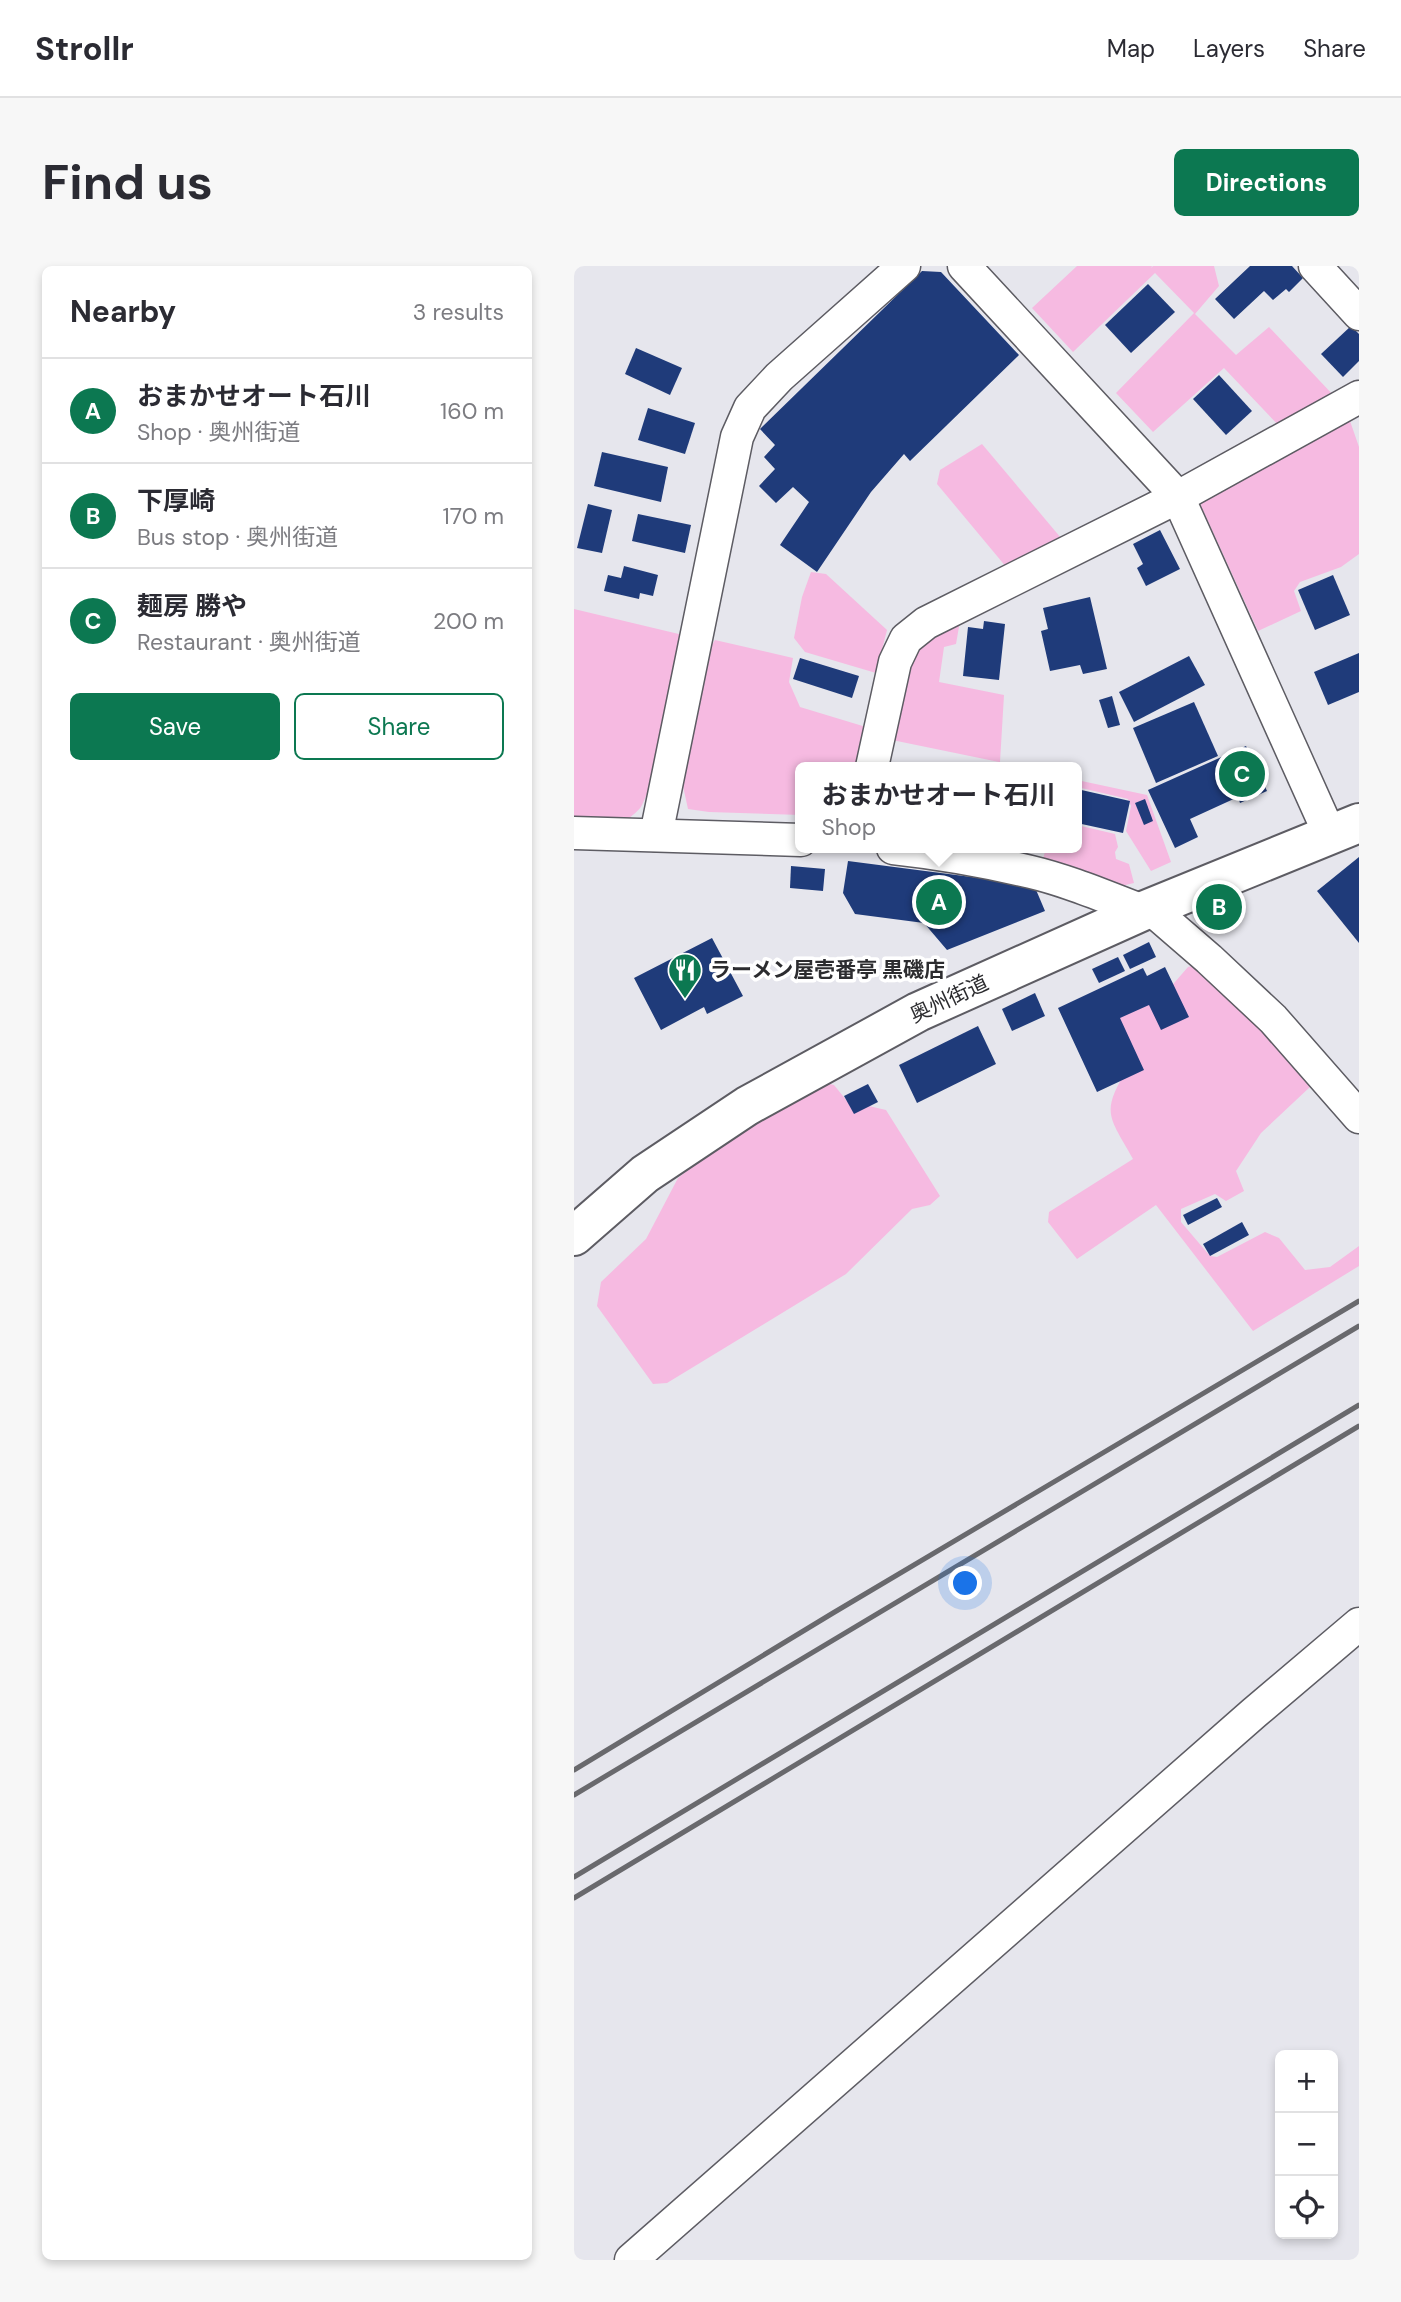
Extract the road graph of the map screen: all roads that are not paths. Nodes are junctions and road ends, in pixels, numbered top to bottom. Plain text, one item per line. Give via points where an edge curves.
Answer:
1 (904, 266) edge
2 (964, 266) edge
3 (1315, 266) edge
4 (1359, 314) edge
5 (1359, 397) edge
6 (1178, 497) junction
7 (873, 762) edge
8 (1344, 829) edge
9 (574, 833) edge
10 (656, 835) junction
11 (795, 840) edge
12 (936, 853) edge
13 (1146, 910) junction
14 (1359, 1117) edge
15 (574, 1236) edge
16 (1359, 1624) edge
17 (631, 2260) edge

1 - 10 street via 779,377 750,408 737,436
2 - 6 street
3 - 4 street
5 - 6 street
6 - 7 street via 926,624 906,639 895,662
6 - 8 street
8 - 13 main road, 奥州街道
9 - 10 street
10 - 11 street
12 - 13 street via 1032,872
13 - 14 street via 1209,959 1273,1019
13 - 15 main road, 奥州街道 via 918,1012 747,1106 645,1174
16 - 17 street

